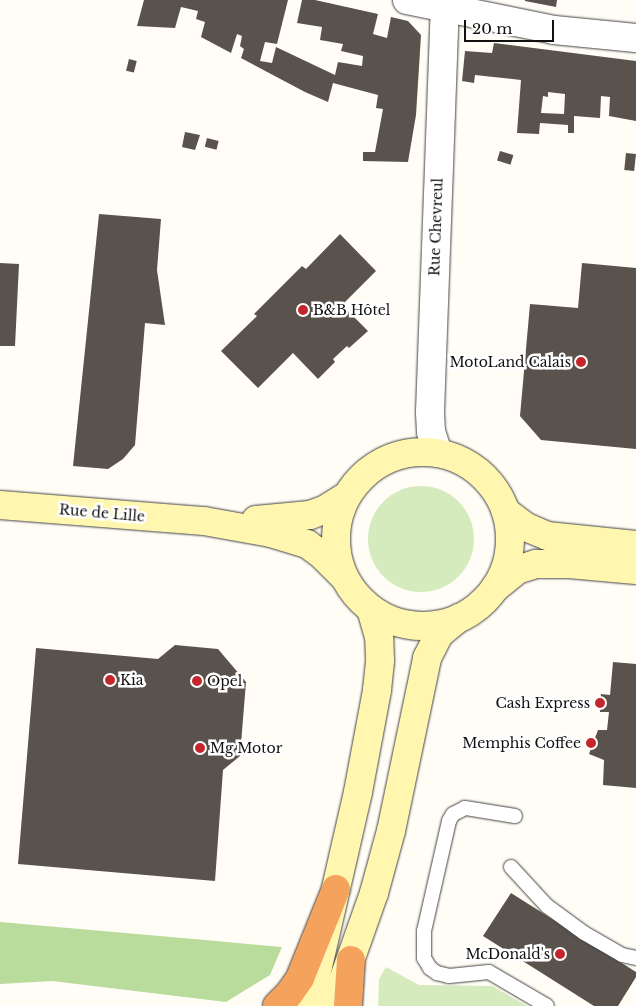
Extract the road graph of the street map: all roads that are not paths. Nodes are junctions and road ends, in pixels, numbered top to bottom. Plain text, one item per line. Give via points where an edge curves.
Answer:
1 (407, 0) edge
2 (445, 4) edge
3 (636, 38) edge
4 (438, 453) junction
5 (345, 497) junction
6 (0, 505) edge
7 (506, 512) junction
8 (204, 522) junction
9 (636, 545) edge
10 (636, 570) edge
11 (344, 577) junction
12 (495, 588) junction
13 (371, 609) junction
14 (464, 616) junction
15 (515, 816) dead end
16 (511, 867) dead end
17 (336, 889) junction
18 (636, 958) edge
19 (352, 960) junction
20 (277, 1006) edge
21 (309, 1006) edge
22 (334, 1006) edge
23 (348, 1006) edge
24 (547, 1006) edge

1 - 2 street
2 - 3 street via 554,30
2 - 4 street, Rue Chevreul via 430,412 431,432
4 - 5 main road via 414,452 390,457 360,478
4 - 7 main road via 461,460 480,473 496,491
5 - 8 main road, Rue de Lille via 324,510 296,518
5 - 11 main road via 335,537
6 - 8 main road, Rue de Lille
7 - 9 main road via 526,528 547,536
7 - 12 main road via 509,552
8 - 11 main road, Rue de Lille via 294,539 321,554
10 - 12 main road via 536,564 517,570
11 - 13 main road via 360,600
12 - 14 main road
13 - 14 main road via 396,622 423,626
13 - 17 main road via 379,637 380,673
14 - 19 main road via 439,634 427,658 391,831
15 - 24 lane via 465,808 453,814 424,931 424,958 430,968 448,976 489,972
16 - 18 lane via 547,906 577,928 606,947
17 - 20 highway via 300,978
17 - 21 main road
19 - 22 main road
19 - 23 highway

